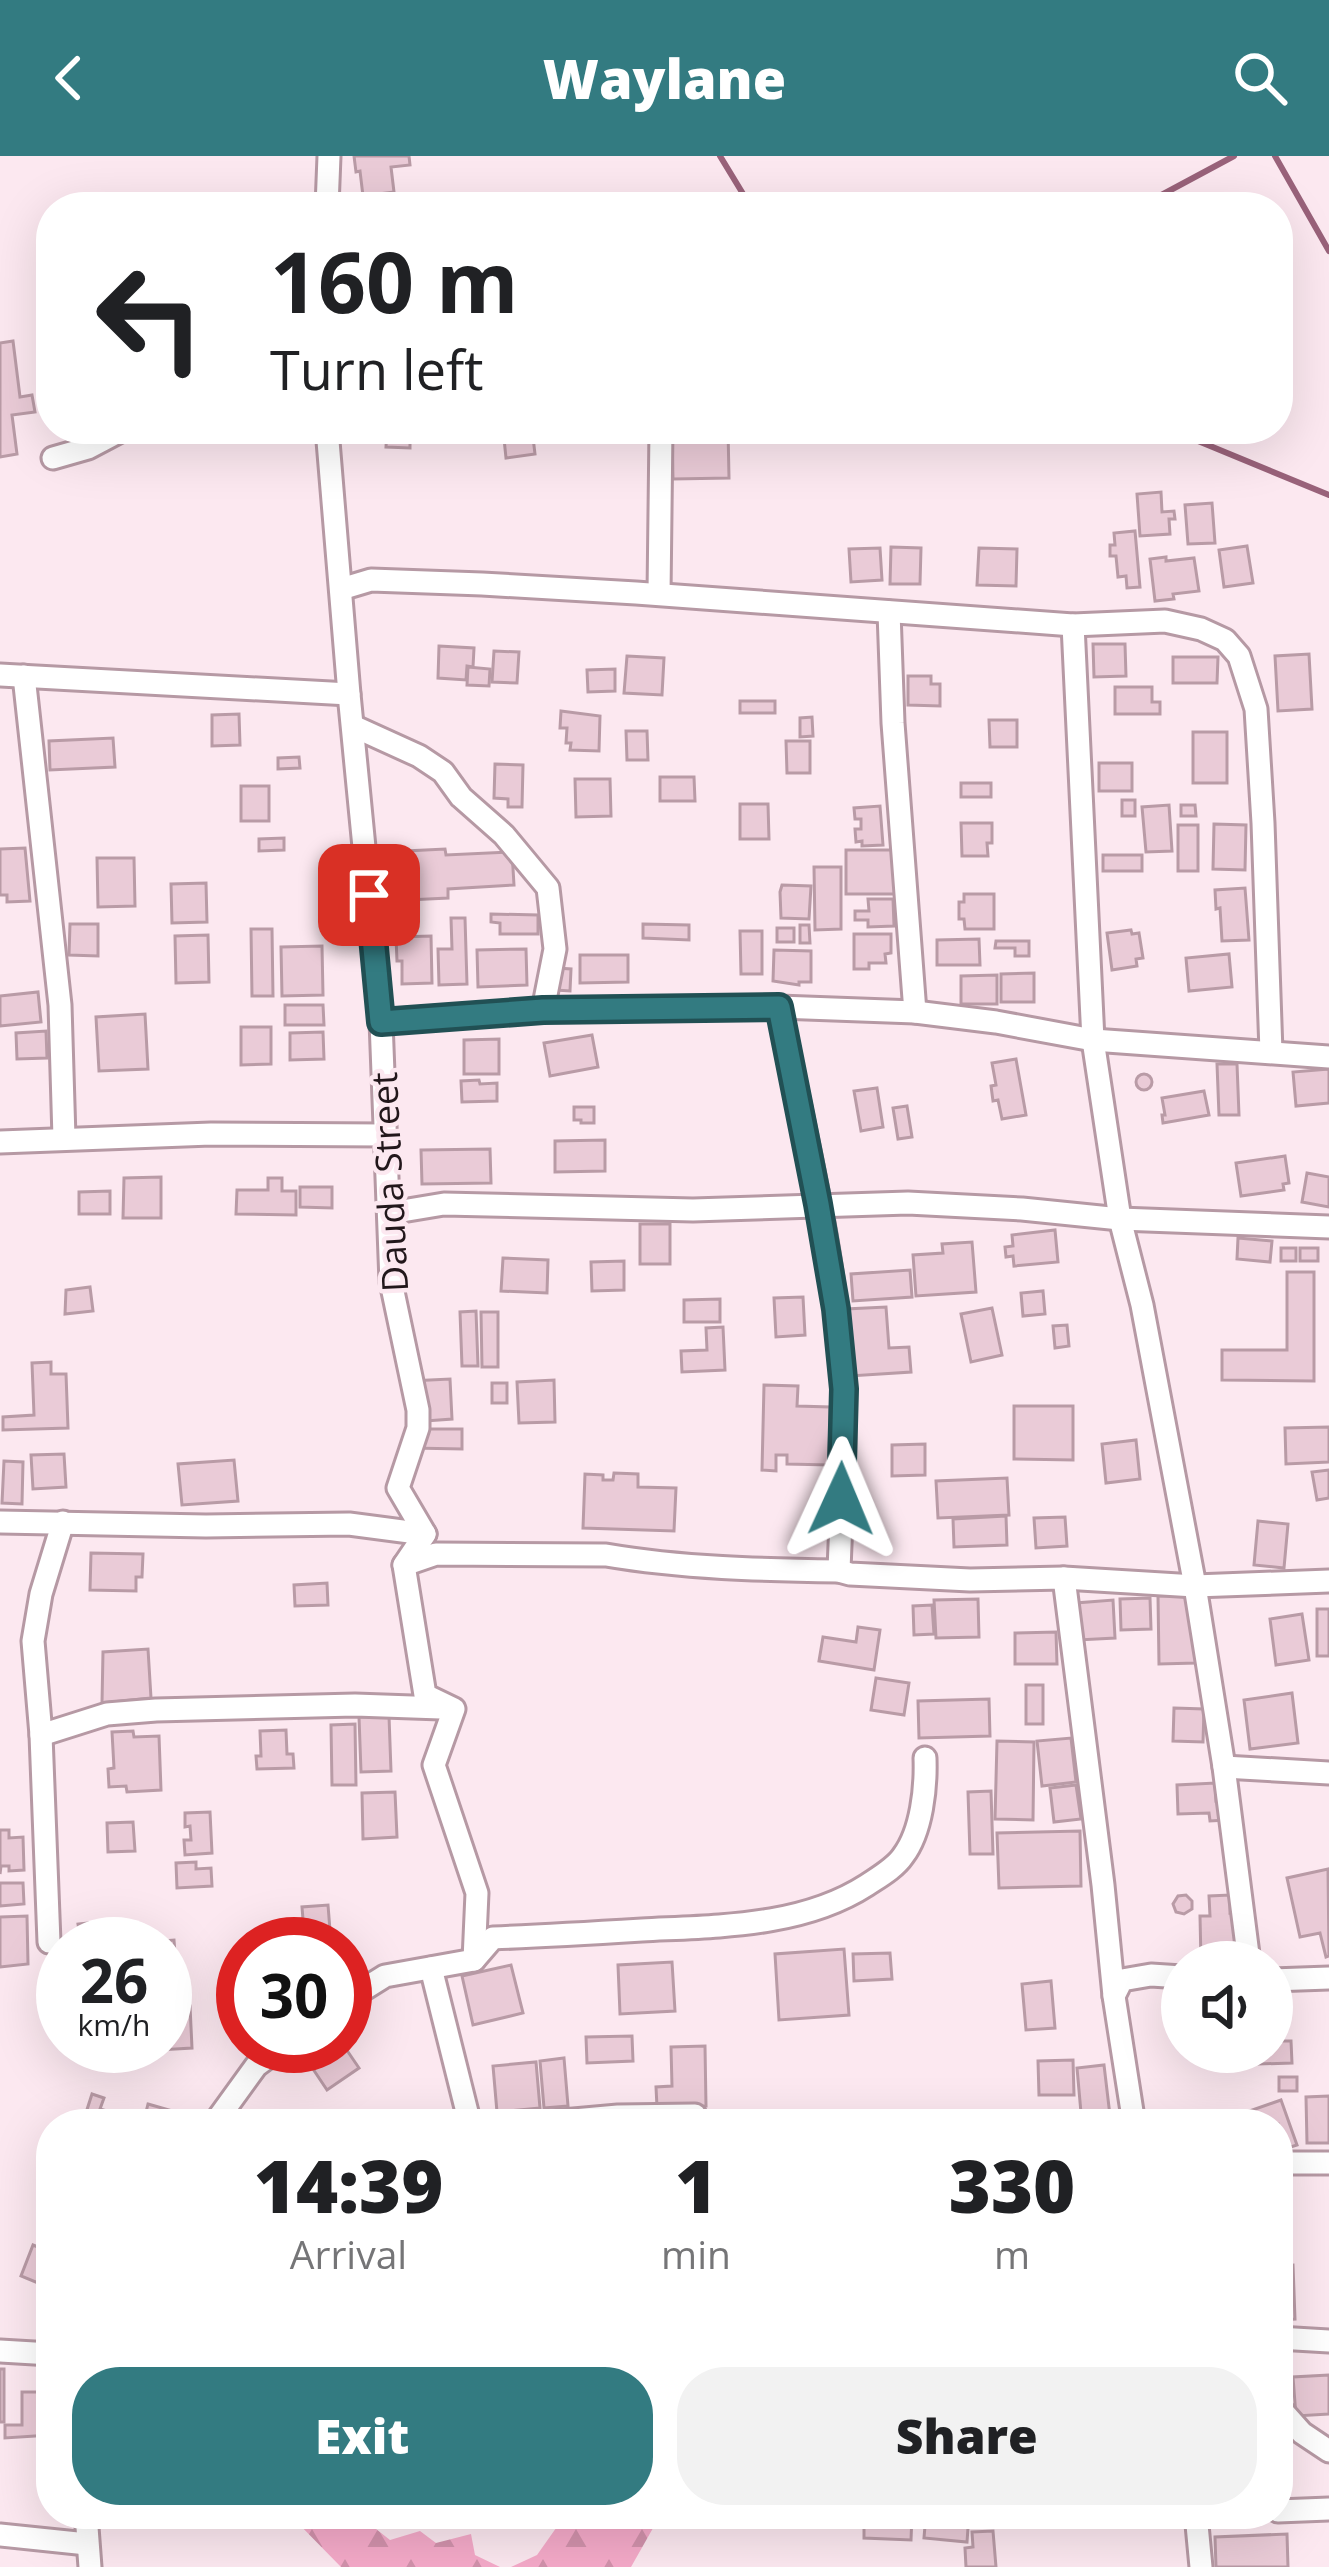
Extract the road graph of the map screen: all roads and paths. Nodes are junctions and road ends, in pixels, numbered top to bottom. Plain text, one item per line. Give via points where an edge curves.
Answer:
1 (329, 156) edge
2 (328, 192) edge
3 (96, 444) edge
4 (328, 444) edge
5 (661, 444) edge
6 (53, 458) dead end
7 (341, 589) junction
8 (659, 594) junction
9 (890, 612) junction
10 (1073, 626) junction
11 (0, 675) edge
12 (24, 676) junction
13 (349, 694) junction
14 (353, 726) junction
15 (779, 1007) junction
16 (543, 1010) junction
17 (915, 1012) junction
18 (381, 1022) junction
19 (1094, 1040) junction
20 (1270, 1052) junction
21 (1329, 1057) edge
22 (386, 1135) junction
23 (64, 1138) junction
24 (0, 1142) edge
25 (818, 1204) junction
26 (389, 1214) junction
27 (1120, 1219) junction
28 (1329, 1227) edge
29 (0, 1522) edge
30 (63, 1522) junction
31 (425, 1534) junction
32 (404, 1565) junction
33 (839, 1571) junction
34 (1064, 1578) junction
35 (1329, 1581) edge
36 (1195, 1586) junction
37 (454, 1709) junction
38 (41, 1735) junction
39 (925, 1758) dead end
40 (1223, 1767) junction
41 (1329, 1773) edge
42 (49, 1917) edge
43 (1246, 1941) edge
44 (475, 1960) junction
45 (431, 1968) junction
46 (1161, 1976) edge
47 (1329, 1978) edge
48 (1293, 1979) edge
49 (372, 1984) edge
50 (1114, 1996) junction
51 (251, 2073) edge
52 (225, 2109) edge
53 (466, 2109) edge
54 (1132, 2109) edge
55 (1293, 2163) edge
56 (1329, 2164) edge
57 (1293, 2339) edge
58 (1329, 2341) edge
59 (0, 2351) edge
60 (36, 2353) edge
61 (1293, 2423) edge
62 (1329, 2451) edge
63 (1329, 2509) edge
64 (1293, 2510) edge
65 (1197, 2529) edge
66 (0, 2535) edge
67 (88, 2556) edge
68 (1201, 2567) edge

1 - 2 street
3 - 6 street
4 - 7 street, Dauda Street
5 - 8 street
7 - 8 street via 371,580
7 - 13 street, Dauda Street
8 - 9 street
9 - 10 street
9 - 17 street
10 - 19 street
10 - 20 street via 1165,622 1225,640 1238,656 1256,709
11 - 12 street
12 - 13 street
12 - 23 street via 60,1004
13 - 14 street, Dauda Street
14 - 16 street via 443,772 548,888 555,949
14 - 18 street, Dauda Street
15 - 16 street
15 - 17 street
15 - 25 street
16 - 18 street
17 - 19 street
18 - 22 street, Dauda Street
19 - 20 street
19 - 27 street
20 - 21 street
22 - 23 street
22 - 26 street, Dauda Street
23 - 24 street
25 - 26 street via 693,1210 444,1204
25 - 27 street
25 - 33 street via 844,1389
26 - 31 street, Dauda Street via 391,1282 418,1410 398,1488
27 - 28 street
27 - 36 street
29 - 30 street
30 - 31 street via 349,1524
30 - 38 street via 33,1641
31 - 32 street
32 - 33 street via 436,1554 607,1555
32 - 37 street via 425,1695
33 - 34 street
34 - 36 street
34 - 50 street
35 - 36 street
36 - 40 street
37 - 38 street via 156,1710 107,1714
37 - 44 street via 434,1765 477,1893
38 - 42 street
39 - 44 street via 919,1818 904,1856 842,1901 738,1924 494,1938
40 - 41 street
40 - 43 street
44 - 45 street
45 - 49 street
45 - 53 street
46 - 50 street via 1122,1980
47 - 48 street
50 - 54 street
51 - 52 street
55 - 56 street
57 - 58 street
59 - 60 street
61 - 62 street
63 - 64 street
65 - 68 street
66 - 67 street

